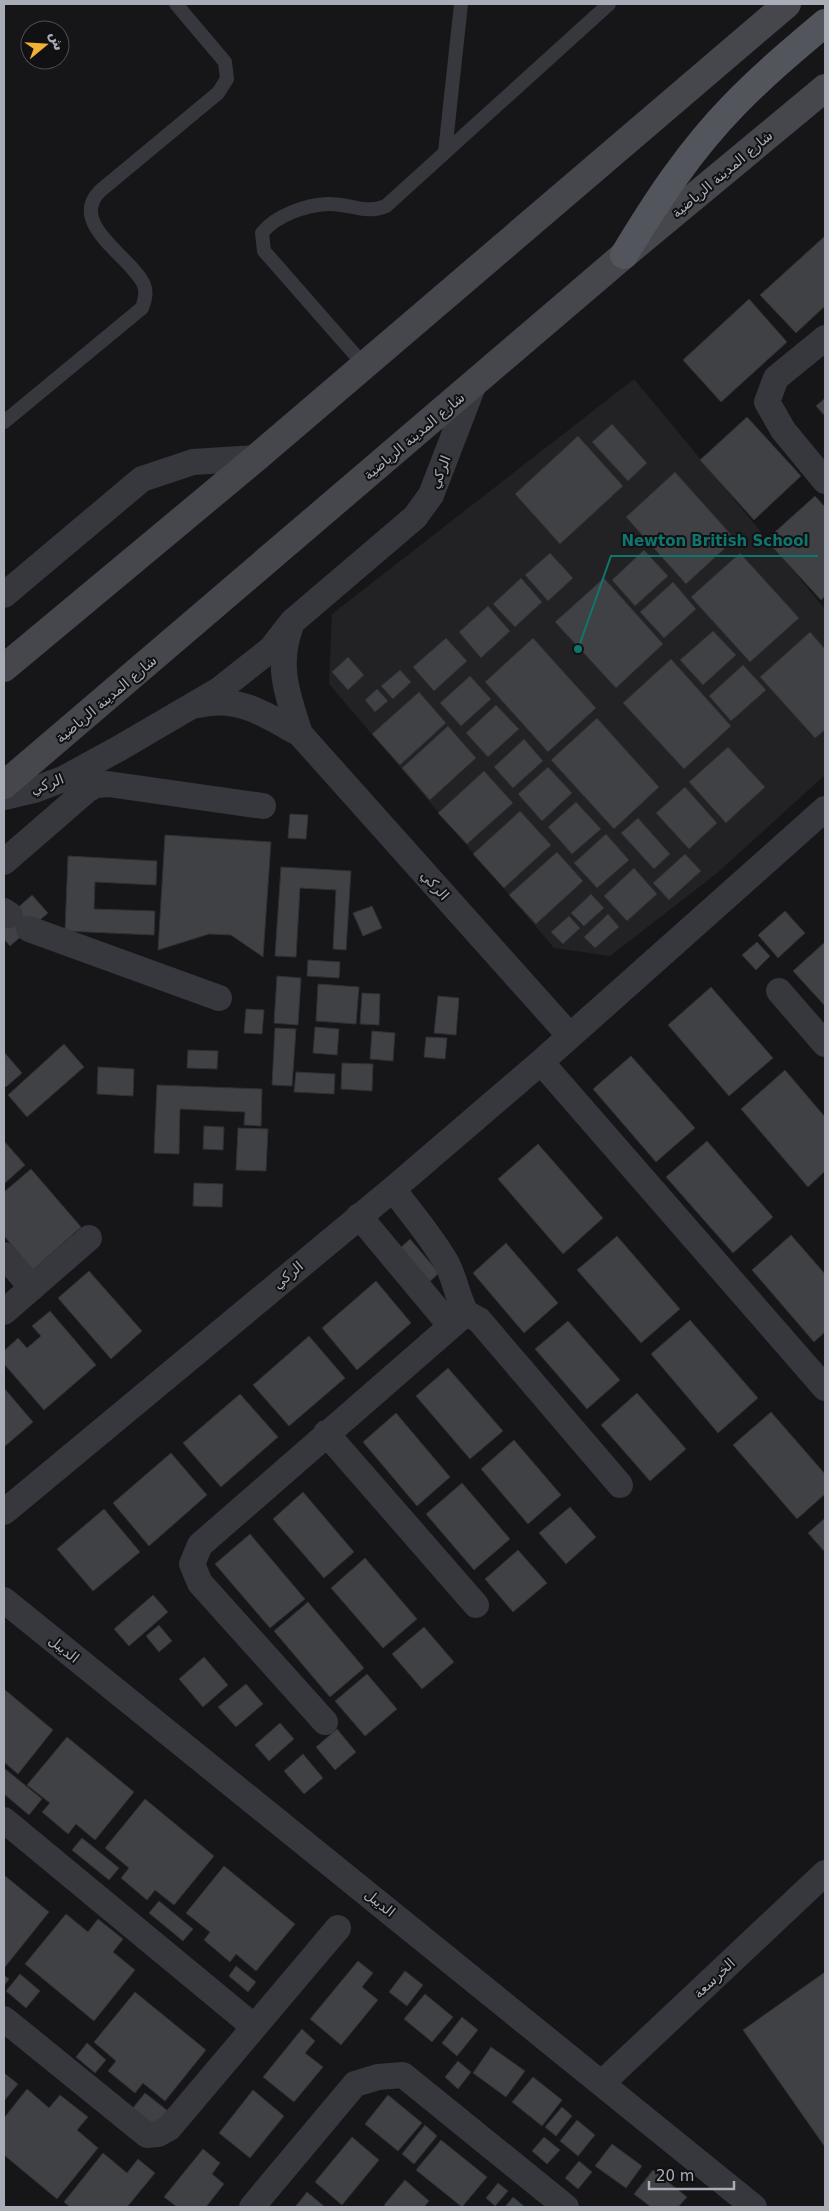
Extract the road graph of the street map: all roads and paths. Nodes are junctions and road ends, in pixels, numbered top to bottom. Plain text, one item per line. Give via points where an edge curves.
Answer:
1 (176, 4) edge
2 (461, 4) edge
3 (609, 4) edge
4 (787, 4) edge
5 (825, 23) edge
6 (825, 88) edge
7 (446, 152) junction
8 (624, 255) junction
9 (825, 338) edge
10 (364, 365) junction
11 (473, 386) junction
12 (4, 422) edge
13 (256, 458) junction
14 (825, 481) edge
15 (4, 594) edge
16 (292, 622) junction
17 (4, 668) edge
18 (193, 707) junction
19 (300, 734) junction
20 (4, 786) edge
21 (4, 797) edge
22 (263, 806) dead end
23 (824, 813) edge
24 (4, 862) edge
25 (14, 918) edge
26 (779, 991) dead end
27 (219, 998) dead end
28 (570, 1036) junction
29 (825, 1044) edge
30 (541, 1062) junction
31 (393, 1189) junction
32 (359, 1216) junction
33 (89, 1238) dead end
34 (4, 1255) edge
35 (32, 1288) junction
36 (4, 1312) edge
37 (458, 1319) junction
38 (822, 1378) edge
39 (326, 1433) junction
40 (620, 1484) dead end
41 (4, 1512) edge
42 (4, 1600) edge
43 (476, 1605) dead end
44 (325, 1722) dead end
45 (4, 1820) edge
46 (825, 1873) edge
47 (338, 1928) dead end
48 (4, 2020) edge
49 (253, 2026) junction
50 (602, 2082) junction
51 (252, 2207) edge
52 (566, 2207) edge
53 (754, 2207) edge

1 - 12 lane via 225,62 227,79 218,92 100,191 91,204 90,212 96,228 143,284 145,300 142,308
2 - 7 lane
3 - 7 lane
4 - 10 main road
5 - 8 main road via 734,105 693,152 656,202
6 - 8 main road, شارع المدينة الرياضية
7 - 10 lane via 386,206 374,211 329,204 302,209 270,222 262,233 264,251
8 - 11 main road, شارع المدينة الرياضية
9 - 14 street via 776,378 767,402 783,430
10 - 13 main road
11 - 16 street, الركي via 431,495 415,517
11 - 20 main road, شارع المدينة الرياضية
13 - 15 street via 193,462 142,479
13 - 17 main road
16 - 18 street, الركي via 271,649 245,672
16 - 19 street, الركي via 286,640 283,678
18 - 19 street, الركي via 207,703 235,703 261,712
18 - 21 street, الركي via 63,779
19 - 28 street, الركي
22 - 24 street via 96,785 86,790
23 - 28 street, الركي
25 - 27 street
26 - 29 street
28 - 30 street, الركي
30 - 31 street, الركي
30 - 38 street
31 - 32 street, الركي
31 - 37 street via 447,1264 460,1302
32 - 37 street
32 - 41 street, الركي
33 - 35 street
34 - 35 street
35 - 36 street
37 - 39 street
37 - 40 street via 479,1320
39 - 43 street
39 - 44 street via 200,1545 192,1564 200,1583
42 - 50 street, الديبل
45 - 49 street
46 - 50 street, الخرسعة
47 - 49 street
48 - 49 street via 147,2135 169,2128
50 - 53 street, الديبل
51 - 52 street via 355,2084 378,2077 403,2075

